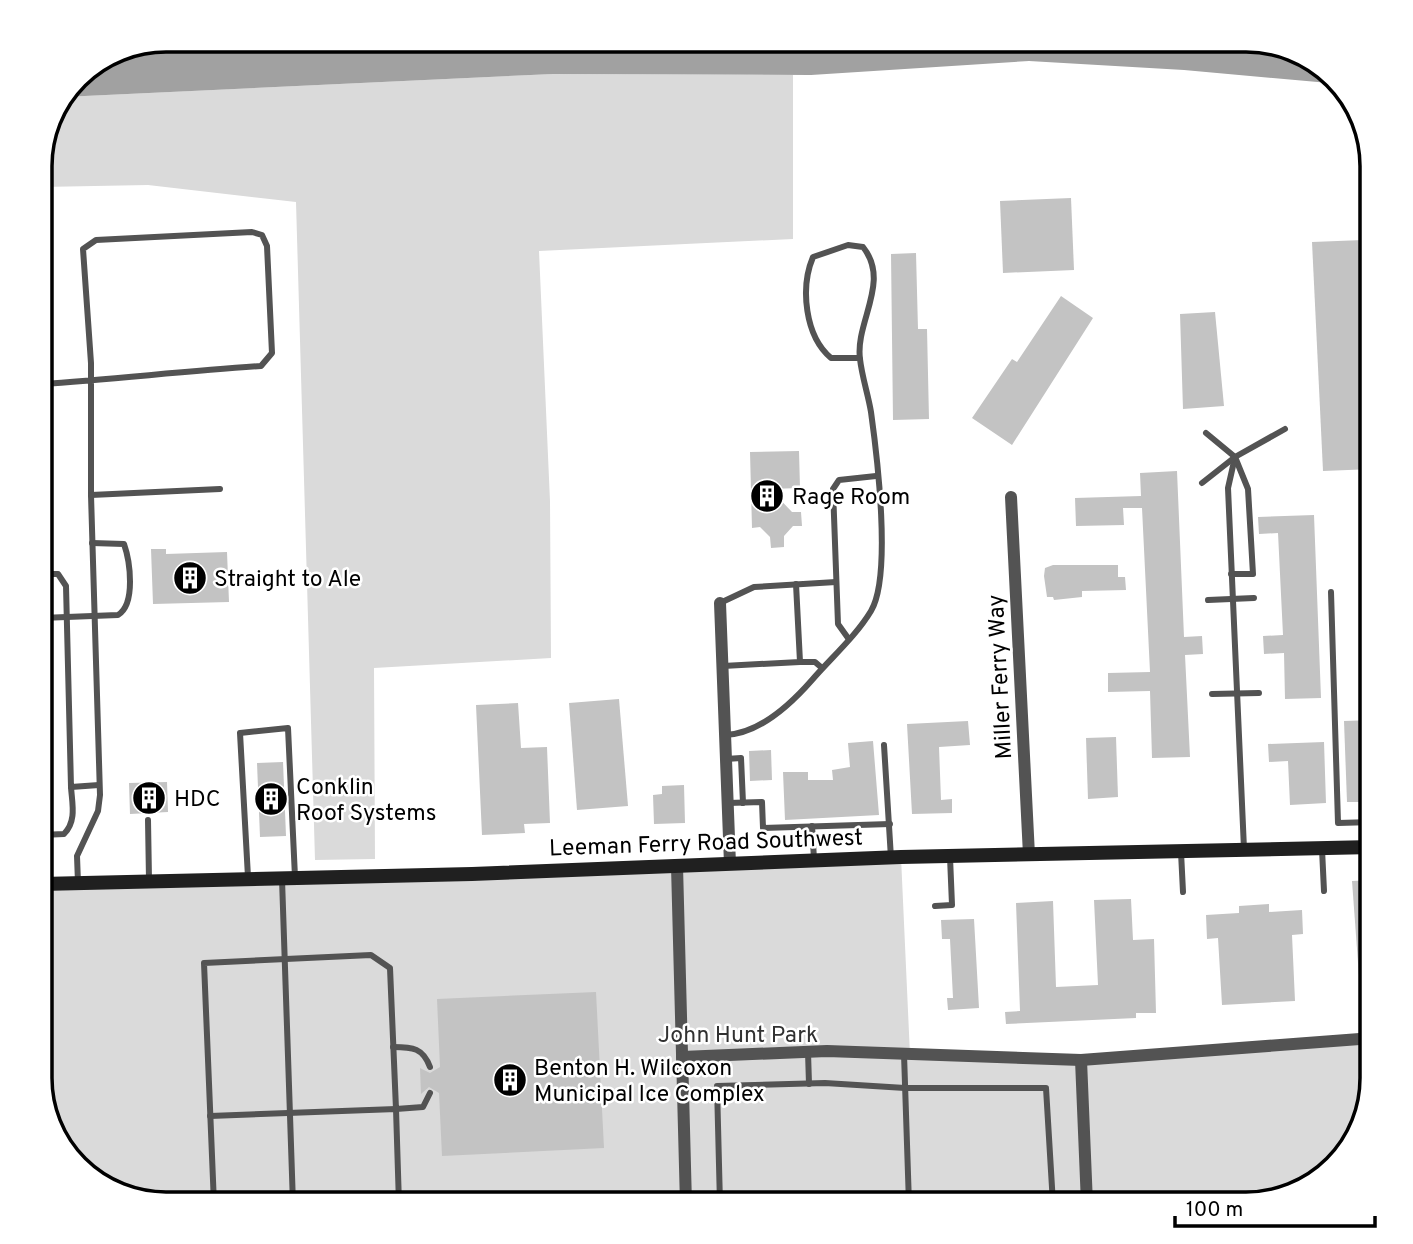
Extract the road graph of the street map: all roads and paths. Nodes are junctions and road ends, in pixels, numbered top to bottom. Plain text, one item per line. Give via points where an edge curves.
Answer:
1 (860, 358) junction
2 (91, 382) junction
3 (53, 384) edge
4 (1285, 429) dead end
5 (1206, 433) dead end
6 (1235, 457) junction
7 (876, 476) junction
8 (1202, 484) dead end
9 (220, 489) dead end
10 (91, 495) junction
11 (1011, 497) dead end
12 (92, 542) junction
13 (53, 574) edge
14 (1231, 574) junction
15 (836, 582) junction
16 (796, 584) junction
17 (1331, 592) dead end
18 (1254, 598) dead end
19 (1232, 599) junction
20 (1208, 600) dead end
21 (720, 603) joint
22 (95, 615) junction
23 (53, 618) edge
24 (67, 618) junction
25 (848, 638) junction
26 (800, 662) junction
27 (723, 666) junction
28 (822, 668) junction
29 (1236, 693) junction
30 (1259, 693) dead end
31 (1212, 694) dead end
32 (725, 735) junction
33 (884, 745) dead end
34 (726, 759) junction
35 (100, 785) junction
36 (71, 787) junction
37 (728, 803) junction
38 (743, 803) junction
39 (148, 820) dead end
40 (1360, 822) edge
41 (890, 824) junction
42 (812, 826) junction
43 (53, 834) edge
44 (1360, 848) edge
45 (1244, 849) junction
46 (1322, 849) junction
47 (1181, 851) junction
48 (1029, 855) junction
49 (950, 857) junction
50 (891, 858) junction
51 (814, 860) junction
52 (730, 864) junction
53 (677, 866) junction
54 (248, 877) junction
55 (288, 877) junction
56 (149, 880) junction
57 (78, 883) junction
58 (53, 884) edge
59 (1324, 891) dead end
60 (1183, 892) dead end
61 (935, 906) dead end
62 (285, 960) junction
63 (1360, 1039) edge
64 (393, 1047) junction
65 (808, 1052) junction
66 (904, 1054) junction
67 (682, 1057) junction
68 (1081, 1060) junction
69 (430, 1067) dead end
70 (809, 1084) junction
71 (905, 1088) junction
72 (430, 1094) dead end
73 (396, 1109) junction
74 (290, 1113) junction
75 (210, 1115) junction
76 (213, 1192) edge
77 (293, 1192) edge
78 (399, 1192) edge
79 (686, 1192) edge
80 (720, 1192) edge
81 (909, 1192) edge
82 (1052, 1192) edge
83 (1086, 1192) edge

1 - 1 lane via 863,321 874,289 863,247 848,244 813,257 808,269 809,316 812,334 831,358
1 - 7 lane
2 - 2 lane via 83,248 96,240 262,235 267,246 272,353 268,361 261,366
2 - 3 lane
2 - 10 lane
4 - 6 lane
5 - 6 lane
6 - 8 lane
6 - 14 lane via 1228,488
6 - 14 lane via 1248,489 1253,574
7 - 15 lane via 839,480 833,489
7 - 25 lane via 881,589 871,611
9 - 10 lane
10 - 12 lane
11 - 48 street, Miller Ferry Way
12 - 22 lane
12 - 22 lane via 124,544 129,601 118,615
13 - 24 lane via 64,579
14 - 19 lane
15 - 16 lane
15 - 25 lane via 838,624
16 - 21 lane via 754,587
16 - 26 lane
17 - 40 lane via 1338,823
18 - 19 lane
19 - 20 lane
19 - 29 lane
21 - 27 street
22 - 24 lane
22 - 35 lane
23 - 24 lane
24 - 36 lane
25 - 28 lane
26 - 27 lane
26 - 28 lane via 815,662
27 - 32 street
28 - 32 lane via 761,725 742,735
29 - 30 lane
29 - 31 lane
29 - 45 lane
32 - 34 street
33 - 41 lane
34 - 37 street
34 - 38 lane via 741,758
35 - 36 lane
35 - 57 lane via 98,811 77,856
36 - 43 lane via 73,821 64,834
37 - 38 lane
37 - 52 street
38 - 42 lane via 762,802 763,828
39 - 56 lane
41 - 42 lane
41 - 50 lane
42 - 51 lane
44 - 46 street, Leeman Ferry Road Southwest
45 - 46 street, Leeman Ferry Road Southwest
45 - 47 street, Leeman Ferry Road Southwest
46 - 59 lane
47 - 48 street, Leeman Ferry Road Southwest
47 - 60 lane
48 - 49 street, Leeman Ferry Road Southwest
49 - 50 street, Leeman Ferry Road Southwest
49 - 61 lane via 952,905
50 - 51 street, Leeman Ferry Road Southwest
51 - 52 street, Leeman Ferry Road Southwest
52 - 53 street, Leeman Ferry Road Southwest
53 - 55 street, Leeman Ferry Road Southwest
53 - 67 street
54 - 55 street, Leeman Ferry Road Southwest
54 - 55 lane via 240,733 288,727
54 - 56 street, Leeman Ferry Road Southwest
55 - 62 lane
56 - 57 street, Leeman Ferry Road Southwest
57 - 58 street, Leeman Ferry Road Southwest
62 - 64 lane via 372,956 390,968
62 - 74 lane
62 - 75 lane via 204,963
63 - 68 street
64 - 69 lane via 419,1049
64 - 73 lane
65 - 66 street
65 - 67 street
65 - 70 lane
66 - 68 street
66 - 71 lane
67 - 79 street
68 - 83 street
70 - 71 lane
70 - 80 lane via 717,1086
71 - 81 lane
71 - 82 lane via 1045,1088
72 - 73 lane via 424,1107
73 - 74 lane
73 - 78 lane
74 - 75 lane
74 - 77 lane
75 - 76 lane

